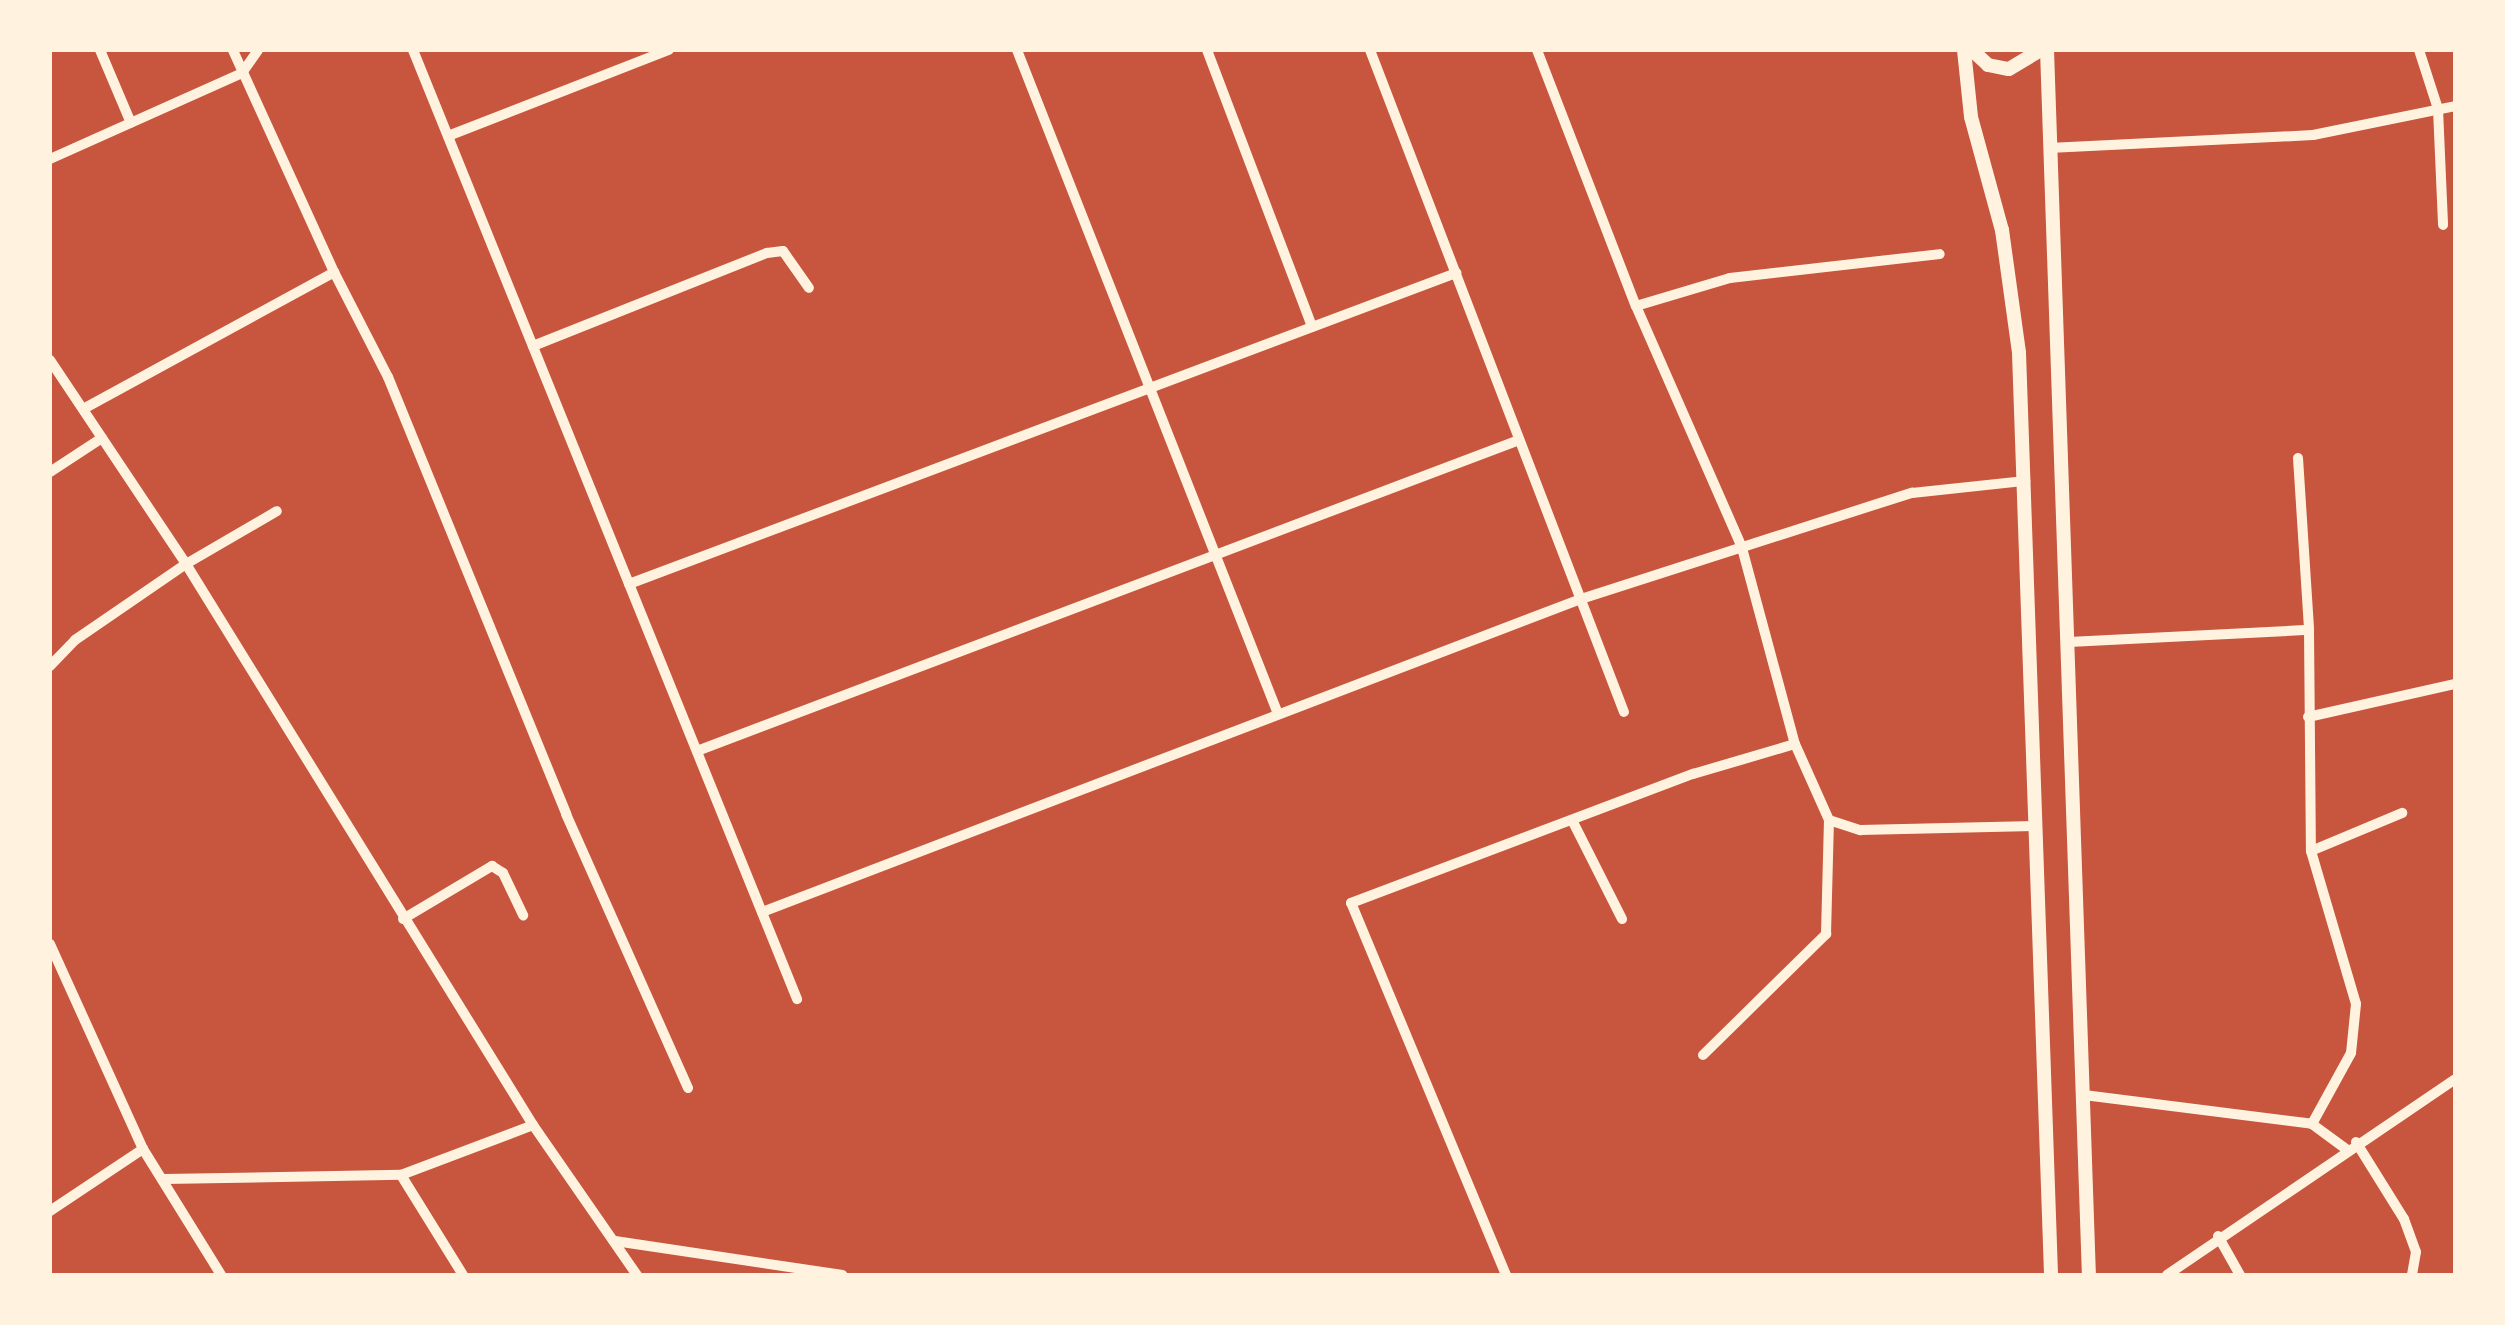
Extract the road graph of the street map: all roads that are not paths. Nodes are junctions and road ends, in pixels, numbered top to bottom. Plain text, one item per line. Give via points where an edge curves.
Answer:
1 (100, 50) edge
2 (232, 50) edge
3 (258, 50) edge
4 (413, 50) edge
5 (669, 50) edge
6 (1017, 50) edge
7 (1207, 50) edge
8 (1370, 50) edge
9 (1538, 50) edge
10 (1964, 50) edge
11 (1972, 50) edge
12 (2044, 50) edge
13 (2418, 50) edge
14 (242, 73) junction
15 (2455, 106) edge
16 (2438, 109) junction
17 (132, 123) junction
18 (448, 136) junction
19 (2049, 148) junction
20 (50, 160) edge
21 (2443, 225) dead end
22 (1940, 254) dead end
23 (334, 272) junction
24 (1456, 273) junction
25 (808, 288) dead end
26 (1636, 306) junction
27 (1312, 328) junction
28 (532, 346) junction
29 (52, 369) edge
30 (1150, 388) junction
31 (85, 408) junction
32 (102, 438) junction
33 (1520, 440) junction
34 (2298, 458) dead end
35 (50, 472) edge
36 (2025, 481) junction
37 (277, 510) dead end
38 (1742, 548) junction
39 (1215, 555) junction
40 (186, 564) junction
41 (630, 584) junction
42 (1580, 598) junction
43 (2309, 630) junction
44 (2069, 642) junction
45 (50, 666) edge
46 (2455, 684) edge
47 (1624, 712) dead end
48 (1278, 714) junction
49 (2308, 718) junction
50 (1796, 744) junction
51 (697, 752) junction
52 (2402, 813) dead end
53 (1572, 820) junction
54 (1829, 820) junction
55 (2036, 826) junction
56 (2311, 851) junction
57 (762, 912) junction
58 (524, 915) dead end
59 (403, 919) junction
60 (1622, 919) dead end
61 (50, 944) edge
62 (797, 999) dead end
63 (1703, 1055) dead end
64 (2455, 1079) edge
65 (688, 1088) dead end
66 (2084, 1096) junction
67 (2312, 1124) junction
68 (533, 1125) junction
69 (2351, 1146) junction
70 (144, 1149) junction
71 (400, 1175) junction
72 (164, 1179) junction
73 (50, 1211) edge
74 (2218, 1236) junction
75 (615, 1240) junction
76 (221, 1275) edge
77 (463, 1275) edge
78 (637, 1275) edge
79 (842, 1275) edge
80 (1506, 1275) edge
81 (2050, 1275) edge
82 (2089, 1275) edge
83 (2167, 1275) edge
84 (2240, 1275) edge
85 (2412, 1275) edge

1 - 17 street
2 - 14 street
3 - 14 street
4 - 18 street
5 - 18 street
6 - 30 street
7 - 27 street
8 - 24 street
9 - 26 street
10 - 36 main road via 1971,117 2009,270
11 - 12 main road via 1988,66 2009,69
12 - 19 main road
13 - 16 street
14 - 17 street
14 - 23 street
15 - 16 street
16 - 19 street via 2313,135
16 - 21 street
17 - 20 street
18 - 28 street
19 - 44 main road
22 - 26 street via 1730,278
23 - 31 street
23 - 65 street via 388,377 566,814
24 - 27 street
24 - 33 street
25 - 28 street via 783,252 768,253
26 - 38 street
27 - 30 street
28 - 41 street
29 - 31 street
30 - 39 street
30 - 41 street
31 - 32 street
32 - 35 street
32 - 40 street
33 - 39 street
33 - 42 street
34 - 43 street
36 - 38 street via 1912,493
36 - 55 main road
37 - 40 street
38 - 42 street
38 - 50 street
39 - 48 street
39 - 51 street
40 - 45 street via 75,640
40 - 59 street
41 - 51 street
42 - 47 street
42 - 48 street
43 - 44 street
43 - 49 street
44 - 66 main road
46 - 49 street
48 - 57 street
49 - 56 street
50 - 53 street
50 - 54 street
51 - 57 street
52 - 56 street
53 - 60 street
53 - 80 street via 1351,903
54 - 55 street via 1860,830
54 - 63 street via 1826,934
55 - 81 main road
56 - 67 street via 2356,1004 2351,1053
57 - 62 street
58 - 59 street via 503,873 492,866
59 - 68 street
61 - 70 street
64 - 69 street
66 - 67 street
66 - 82 main road
67 - 69 street
68 - 71 street
68 - 75 street
69 - 74 street
69 - 85 street via 2404,1219 2416,1252
70 - 72 street
70 - 73 street
71 - 72 street
71 - 77 street
72 - 76 street
74 - 83 street
74 - 84 street
75 - 78 street
75 - 79 street

